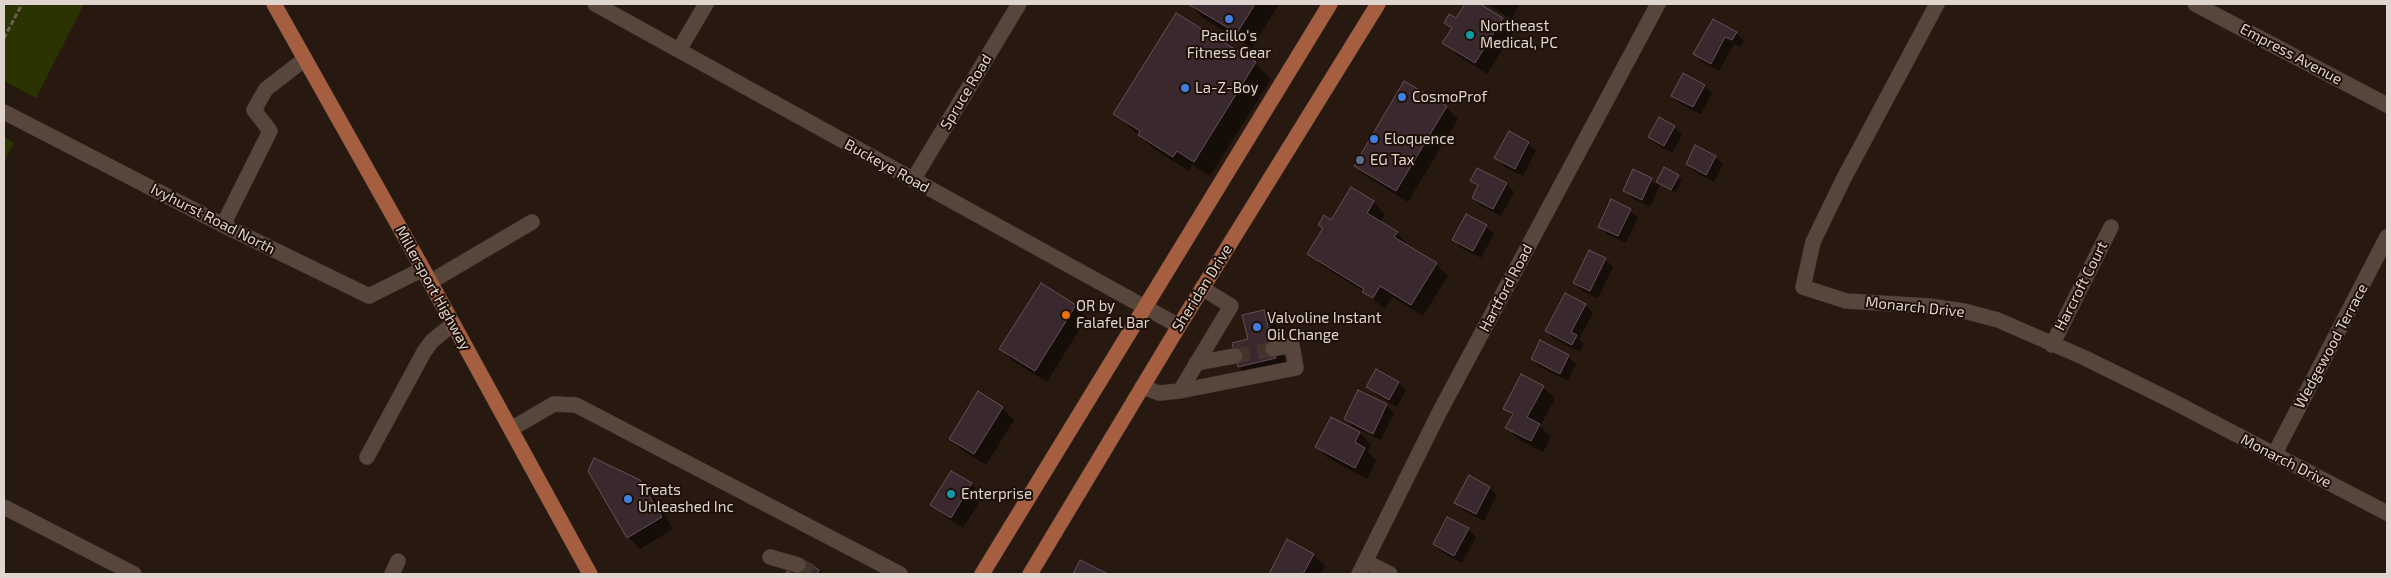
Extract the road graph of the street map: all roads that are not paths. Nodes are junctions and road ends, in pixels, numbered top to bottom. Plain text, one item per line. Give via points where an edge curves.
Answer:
1 (274, 4) edge
2 (595, 4) edge
3 (706, 4) edge
4 (1018, 4) edge
5 (1330, 4) edge
6 (1378, 4) edge
7 (1658, 4) edge
8 (1937, 4) edge
9 (2195, 4) edge
10 (678, 50) junction
11 (305, 59) junction
12 (2387, 105) edge
13 (4, 112) edge
14 (913, 180) junction
15 (532, 222) dead end
16 (223, 225) junction
17 (2111, 227) dead end
18 (2387, 237) edge
19 (427, 275) junction
20 (1202, 288) junction
21 (1144, 308) junction
22 (453, 324) junction
23 (1179, 326) junction
24 (2052, 344) junction
25 (1273, 349) tunnel mouth
26 (1235, 356) tunnel mouth
27 (1196, 363) junction
28 (1142, 387) junction
29 (1180, 391) junction
30 (511, 429) junction
31 (2274, 454) junction
32 (367, 457) dead end
33 (4, 507) edge
34 (2387, 513) edge
35 (770, 557) dead end
36 (798, 565) tunnel mouth
37 (1362, 568) edge
38 (134, 574) edge
39 (590, 574) edge
40 (900, 574) edge
41 (982, 574) edge
42 (1030, 574) edge
43 (1390, 574) edge

1 - 11 main road, Millersport Highway
2 - 10 street, Buckeye Road
3 - 10 street
4 - 14 street, Spruce Road
5 - 21 main road
6 - 20 main road, Sheridan Drive
7 - 37 street, Hartford Road via 1440,412
8 - 24 street, Monarch Drive via 1813,242 1803,287 1846,300 1964,311 1998,320
9 - 12 street, Empress Avenue
10 - 14 street, Buckeye Road
11 - 16 street via 266,89 254,110 270,131
11 - 19 main road, Millersport Highway
13 - 16 street, Ivyhurst Road North
14 - 21 street, Buckeye Road
15 - 19 street
16 - 19 street, Ivyhurst Road North via 368,296
17 - 24 street, Harcroft Court
18 - 31 street, Wedgewood Terrace
19 - 22 main road, Millersport Highway
20 - 23 main road, Sheridan Drive
20 - 27 street via 1231,306
21 - 23 street, Buckeye Road
21 - 41 main road
22 - 30 main road, Millersport Highway
22 - 32 street via 424,352
23 - 28 main road, Sheridan Drive
24 - 31 street, Monarch Drive via 2094,362
25 - 29 street via 1292,345 1296,368
26 - 27 street
27 - 29 street
28 - 29 street via 1159,392
28 - 42 main road, Sheridan Drive
30 - 39 main road, Millersport Highway
30 - 40 street via 554,404 576,405
31 - 34 street, Monarch Drive
33 - 38 street
35 - 36 street
37 - 43 street

